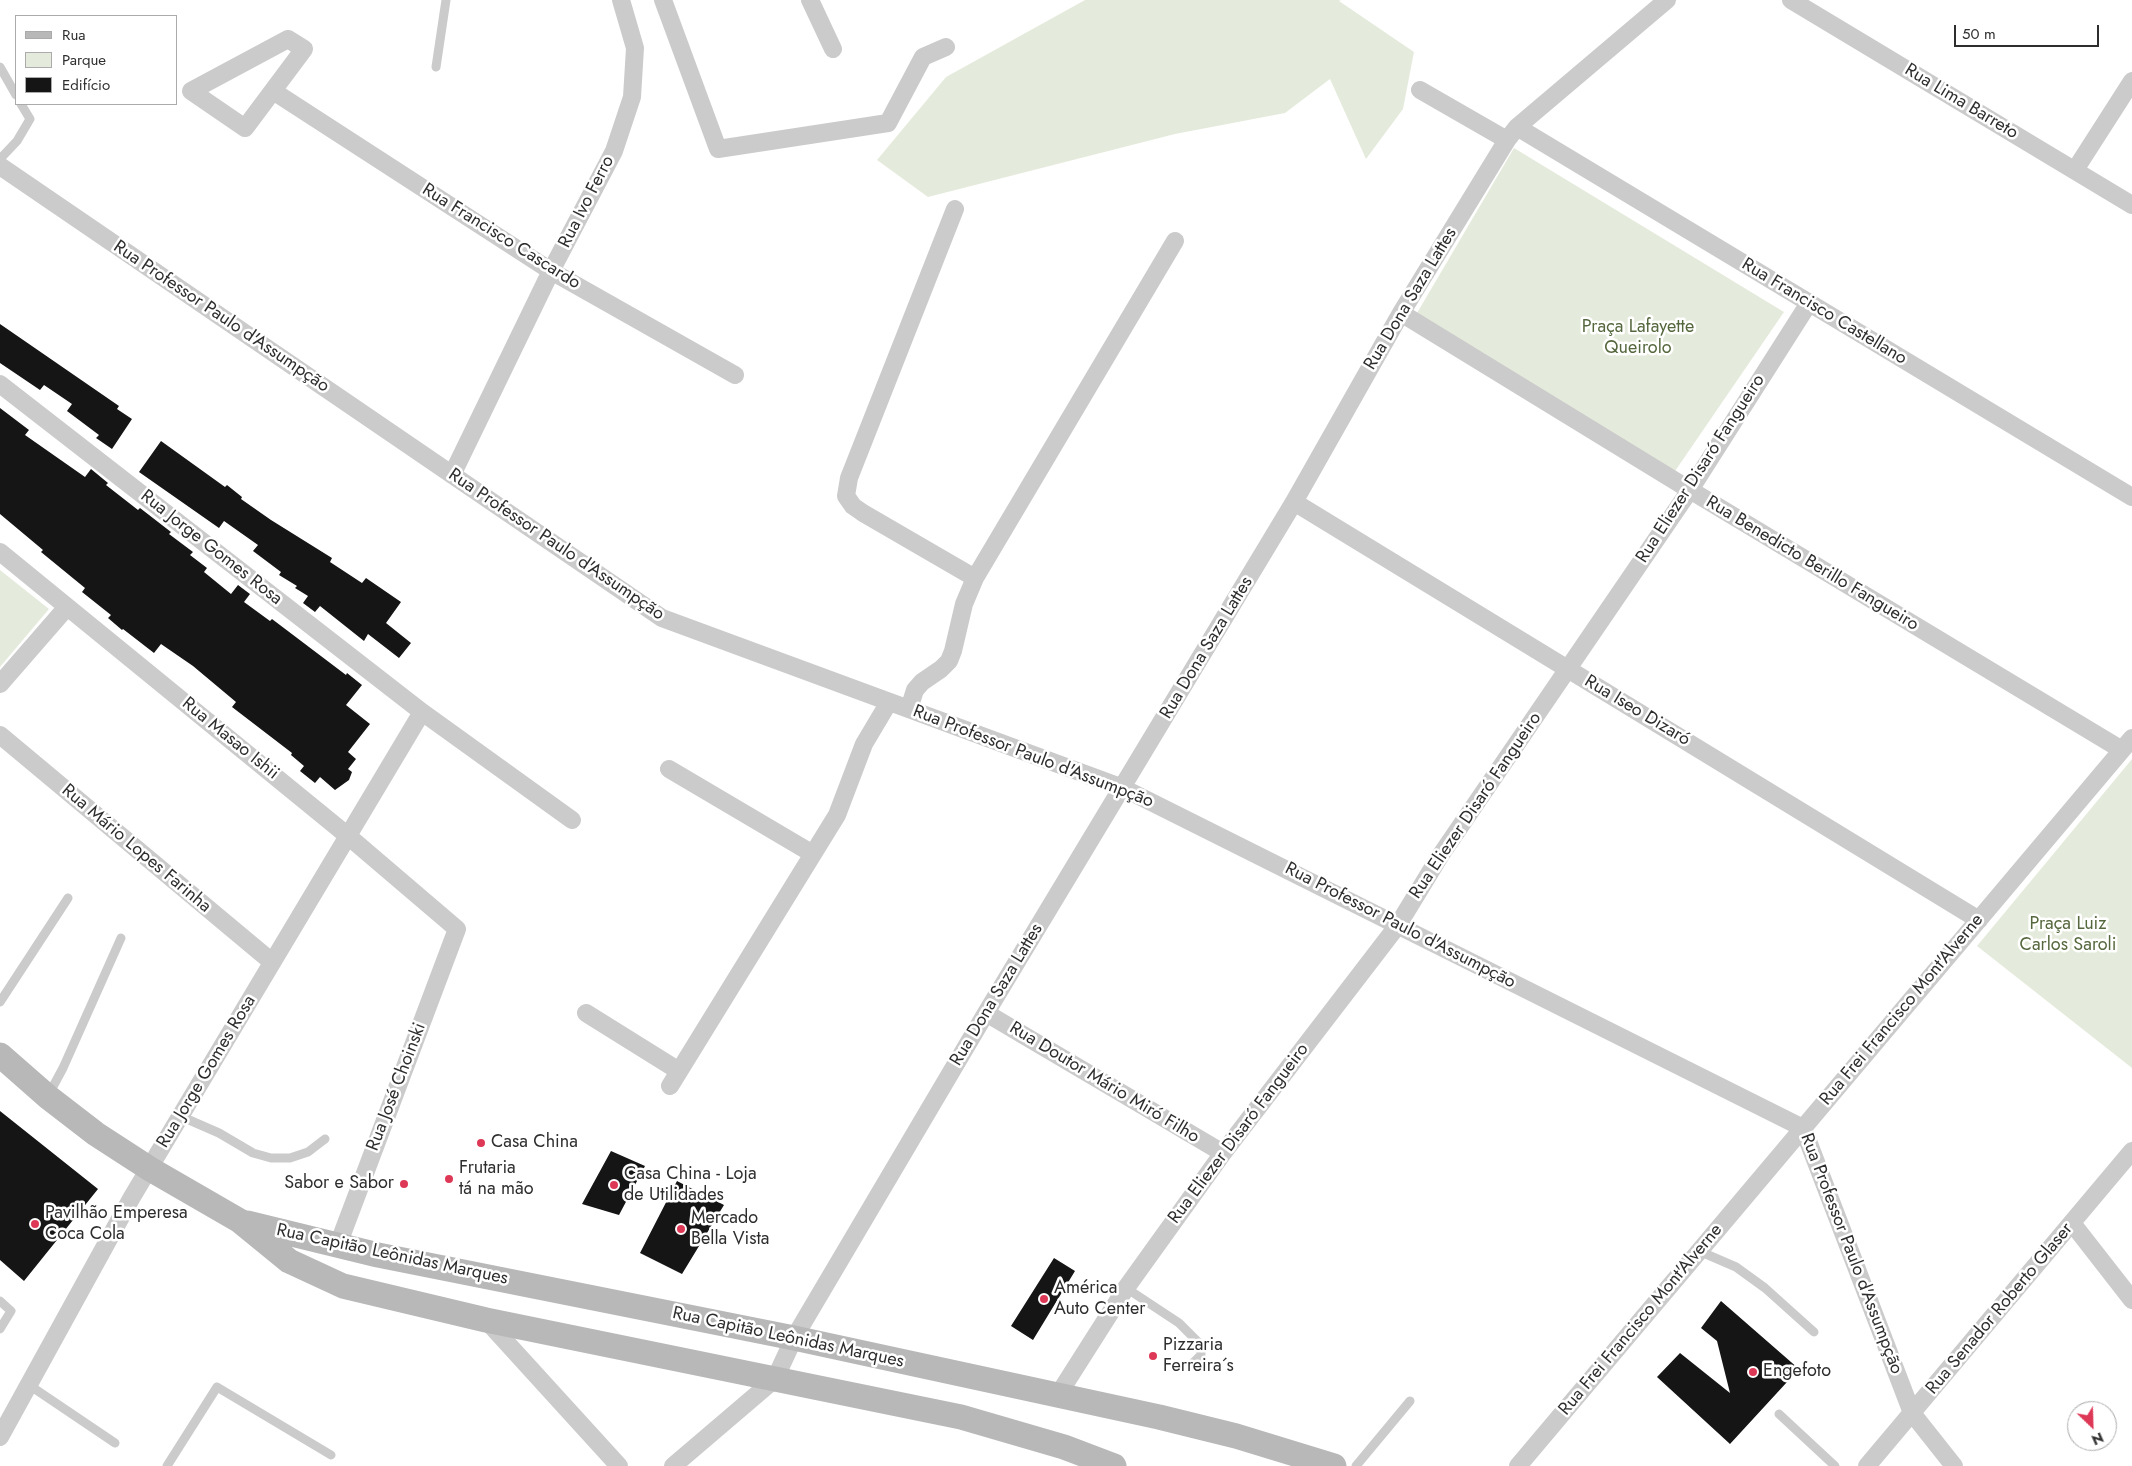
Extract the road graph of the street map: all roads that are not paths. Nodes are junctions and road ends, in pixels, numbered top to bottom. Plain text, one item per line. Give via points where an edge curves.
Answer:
1 (446, 0) edge
2 (621, 0) edge
3 (663, 0) edge
4 (810, 0) edge
5 (1667, 0) edge
6 (1790, 0) edge
7 (946, 47) dead end
8 (833, 49) dead end
9 (0, 67) edge
10 (436, 68) dead end
11 (2132, 81) edge
12 (1420, 90) dead end
13 (272, 91) junction
14 (15, 93) edge
15 (22, 105) edge
16 (1512, 134) junction
17 (0, 159) edge
18 (0, 166) edge
19 (2075, 170) junction
20 (2132, 205) edge
21 (956, 209) dead end
22 (1175, 241) dead end
23 (551, 271) junction
24 (1809, 303) junction
25 (1401, 312) junction
26 (735, 374) dead end
27 (0, 384) edge
28 (452, 475) junction
29 (1690, 490) junction
30 (2132, 497) edge
31 (1294, 502) junction
32 (0, 552) edge
33 (975, 578) junction
34 (67, 606) junction
35 (1568, 669) junction
36 (0, 684) edge
37 (889, 702) junction
38 (909, 709) junction
39 (422, 712) junction
40 (0, 735) edge
41 (2127, 744) edge
42 (669, 769) dead end
43 (1123, 788) junction
44 (572, 820) dead end
45 (348, 836) junction
46 (813, 854) junction
47 (68, 898) dead end
48 (1979, 920) junction
49 (1398, 925) junction
50 (457, 930) joint
51 (121, 938) dead end
52 (272, 962) junction
53 (0, 1002) edge
54 (586, 1013) dead end
55 (986, 1013) junction
56 (0, 1055) edge
57 (679, 1071) junction
58 (670, 1086) dead end
59 (48, 1097) junction
60 (180, 1116) junction
61 (1803, 1128) junction
62 (325, 1139) dead end
63 (2132, 1151) edge
64 (1223, 1153) junction
65 (150, 1169) junction
66 (240, 1221) junction
67 (2072, 1223) junction
68 (338, 1245) junction
69 (1699, 1251) junction
70 (1126, 1288) junction
71 (2132, 1300) edge
72 (0, 1301) edge
73 (486, 1320) junction
74 (0, 1329) edge
75 (1814, 1332) dead end
76 (794, 1338) junction
77 (1189, 1367) dead end
78 (775, 1379) junction
79 (29, 1385) junction
80 (1058, 1395) junction
81 (1410, 1401) dead end
82 (1912, 1412) junction
83 (1779, 1414) dead end
84 (0, 1437) edge
85 (115, 1443) dead end
86 (1064, 1447) junction
87 (331, 1455) dead end
88 (167, 1466) edge
89 (619, 1466) edge
90 (673, 1466) edge
91 (1083, 1466) edge
92 (1114, 1466) edge
93 (1334, 1466) edge
94 (1356, 1466) edge
95 (1518, 1466) edge
96 (1835, 1466) edge
97 (1867, 1466) edge
98 (1954, 1466) edge

1 - 10 lane
2 - 23 street, Rua Ivo Ferro via 635,48 632,97 614,151
3 - 7 street via 718,149 888,123 923,57
4 - 8 street
5 - 16 street, Rua Dona Saza Lattes
6 - 19 street, Rua Lima Barreto
9 - 14 lane
11 - 19 street
12 - 16 street, Rua Francisco Castellano
13 - 13 street via 245,128 191,91 288,39 304,49
13 - 23 street, Rua Francisco Cascardo
15 - 17 lane via 30,119 17,141
16 - 24 street, Rua Francisco Castellano
16 - 25 street, Rua Dona Saza Lattes
18 - 28 street, Rua Professor Paulo d'Assumpção
19 - 20 street, Rua Lima Barreto
21 - 33 street via 849,478 846,496 863,513
22 - 33 street
23 - 26 street, Rua Francisco Cascardo
23 - 28 street, Rua Ivo Ferro
24 - 29 street, Rua Eliezer Disaró Fangueiro
24 - 30 street, Rua Francisco Castellano
25 - 29 street, Rua Benedicto Berillo Fangueiro
25 - 31 street, Rua Dona Saza Lattes
27 - 39 street, Rua Jorge Gomes Rosa
28 - 37 street, Rua Professor Paulo d'Assumpção via 662,618
29 - 35 street, Rua Eliezer Disaró Fangueiro
29 - 41 street, Rua Benedicto Berillo Fangueiro
31 - 35 street, Rua Iseo Dizaró
31 - 43 street, Rua Dona Saza Lattes
32 - 34 street, Rua Masao Ishii
33 - 38 street via 964,604 949,660 915,690
34 - 36 street
34 - 45 street, Rua Masao Ishii
35 - 48 street, Rua Iseo Dizaró
35 - 49 street, Rua Eliezer Disaró Fangueiro via 1440,856
37 - 38 street, Rua Professor Paulo d'Assumpção
37 - 46 street via 864,744 842,805
38 - 43 street, Rua Professor Paulo d'Assumpção
39 - 44 street, Rua Jorge Gomes Rosa
39 - 45 street, Rua Jorge Gomes Rosa
40 - 52 street, Rua Mário Lopes Farinha
41 - 48 street, Rua Frei Francisco Mont'Alverne
42 - 46 street
43 - 49 street, Rua Professor Paulo d'Assumpção
43 - 55 street, Rua Dona Saza Lattes
45 - 50 street, Rua Masao Ishii
45 - 52 street, Rua Jorge Gomes Rosa
46 - 57 street
47 - 53 lane
48 - 61 street, Rua Frei Francisco Mont'Alverne
49 - 61 street, Rua Professor Paulo d'Assumpção
49 - 64 street, Rua Eliezer Disaró Fangueiro
50 - 68 street, Rua José Choinski
51 - 59 lane
52 - 60 street, Rua Jorge Gomes Rosa
54 - 57 street
55 - 64 street, Rua Doutor Mário Miró Filho
55 - 76 street, Rua Dona Saza Lattes
56 - 59 main road, Rua Capitão Leônidas Marques
57 - 58 street
59 - 65 main road, Rua Capitão Leônidas Marques via 96,1134
60 - 62 lane via 253,1153 271,1158 290,1158 308,1152
60 - 65 street, Rua Jorge Gomes Rosa
61 - 69 street, Rua Frei Francisco Mont'Alverne
61 - 82 street, Rua Professor Paulo d'Assumpção
63 - 67 street, Rua Senador Roberto Glaser
64 - 70 street, Rua Eliezer Disaró Fangueiro
65 - 66 main road, Rua Capitão Leônidas Marques
65 - 79 street, Rua Jorge Gomes Rosa
66 - 68 main road, Rua Capitão Leônidas Marques
66 - 73 main road, Rua Capitão Leônidas Marques via 288,1261 344,1286
67 - 71 street
67 - 82 street, Rua Senador Roberto Glaser
68 - 76 main road, Rua Capitão Leônidas Marques
69 - 75 lane via 1736,1267
69 - 95 street, Rua Frei Francisco Mont'Alverne
70 - 77 lane via 1179,1323 1201,1345 1201,1355
70 - 80 street, Rua Eliezer Disaró Fangueiro
72 - 74 lane via 10,1311
73 - 78 main road, Rua Capitão Leônidas Marques
73 - 89 street
76 - 78 street, Rua Dona Saza Lattes
76 - 80 main road, Rua Capitão Leônidas Marques
78 - 86 main road, Rua Capitão Leônidas Marques via 961,1417
78 - 90 street
79 - 84 street, Rua Jorge Gomes Rosa
79 - 85 lane
80 - 93 main road, Rua Capitão Leônidas Marques via 1236,1436
81 - 94 lane
82 - 97 street, Rua Senador Roberto Glaser
82 - 98 street, Rua Professor Paulo d'Assumpção
83 - 96 lane
86 - 91 street
86 - 92 main road, Rua Capitão Leônidas Marques
87 - 88 lane via 217,1387

